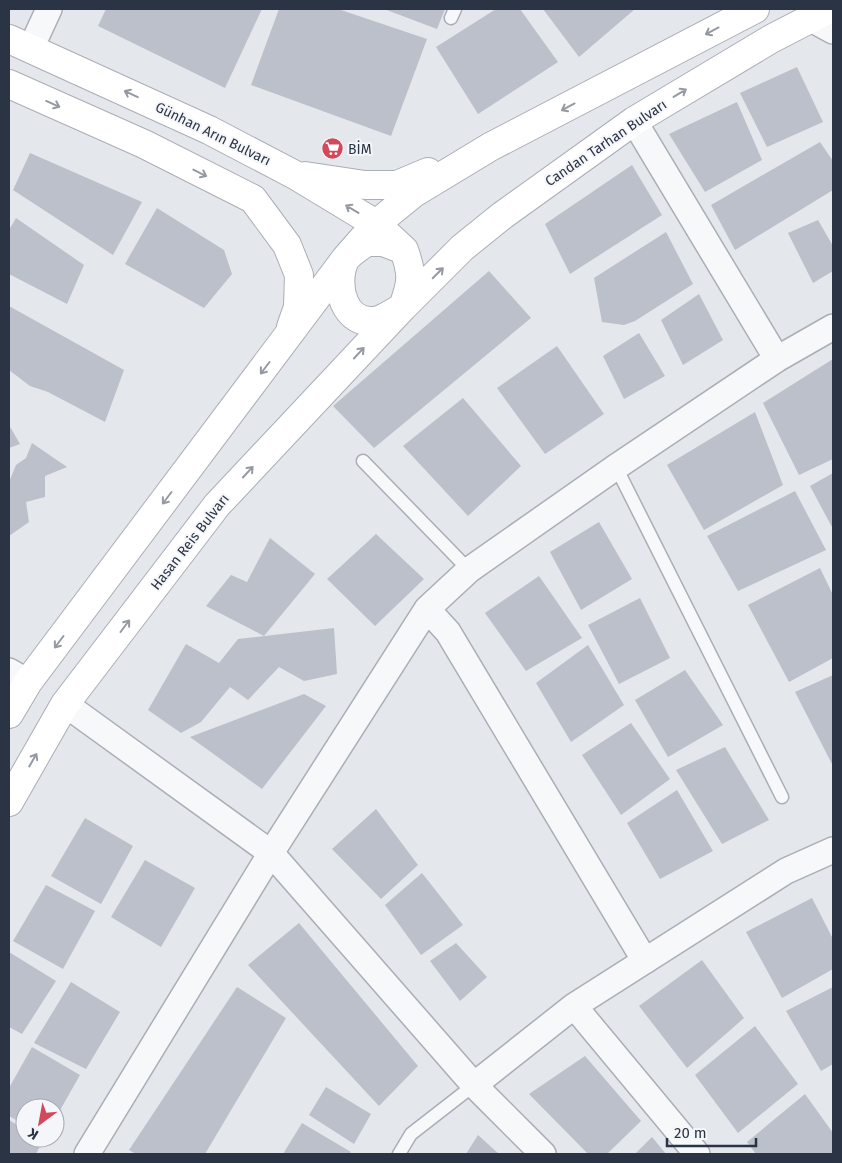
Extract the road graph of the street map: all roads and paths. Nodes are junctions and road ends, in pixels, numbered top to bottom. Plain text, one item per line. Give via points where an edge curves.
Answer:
1 (49, 9) edge
2 (755, 9) edge
3 (825, 20) edge
4 (20, 43) edge
5 (9, 84) edge
6 (634, 121) junction
7 (490, 147) junction
8 (295, 175) junction
9 (253, 199) junction
10 (376, 224) junction
11 (404, 250) junction
12 (346, 258) junction
13 (328, 283) junction
14 (403, 307) junction
15 (347, 310) junction
16 (833, 327) edge
17 (288, 338) junction
18 (776, 359) junction
19 (363, 461) dead end
20 (616, 467) junction
21 (469, 570) junction
22 (427, 609) junction
23 (18, 677) edge
24 (65, 704) junction
25 (9, 714) edge
26 (782, 797) dead end
27 (9, 802) edge
28 (271, 853) junction
29 (831, 855) edge
30 (645, 961) junction
31 (574, 1006) junction
32 (474, 1085) junction
33 (86, 1154) edge
34 (398, 1154) edge
35 (543, 1154) edge
36 (697, 1154) edge

1 - 4 street
2 -> 7 main road
6 -> 3 main road, Candan Tarhan Bulvarı via 771,39
8 -> 4 main road, Günhan Arın Bulvarı via 209,130
5 -> 9 main road via 144,144
14 -> 6 main road, Candan Tarhan Bulvarı via 462,248
6 - 18 street
7 - 8 main road via 397,185 365,185
7 - 10 main road via 414,193
10 -> 8 main road, Günhan Arın Bulvarı
9 - 13 main road via 285,227
9 - 17 main road via 287,244 300,275 298,307
10 - 11 main road, Günhan Arın Bulvarı
10 - 12 main road
11 - 12 main road via 383,242 366,242
11 - 14 main road via 412,271 411,286
12 - 13 main road
12 - 15 main road via 340,277 340,292
13 - 15 main road
13 - 17 main road
14 - 15 main road via 378,320 363,319
24 -> 14 main road, Hasan Reis Bulvarı via 217,505
16 - 18 street
17 -> 23 main road
18 - 20 street
19 - 21 lane
20 - 21 street
20 - 26 lane
21 - 22 street
22 - 28 street
22 - 30 street via 448,632
23 - 25 main road
27 -> 24 main road, Hasan Reis Bulvarı
24 - 28 street
28 - 32 street
28 - 33 street
29 - 30 street via 786,872
30 - 31 street
31 - 32 street
31 - 36 street
32 - 34 lane via 411,1134
32 - 35 street

